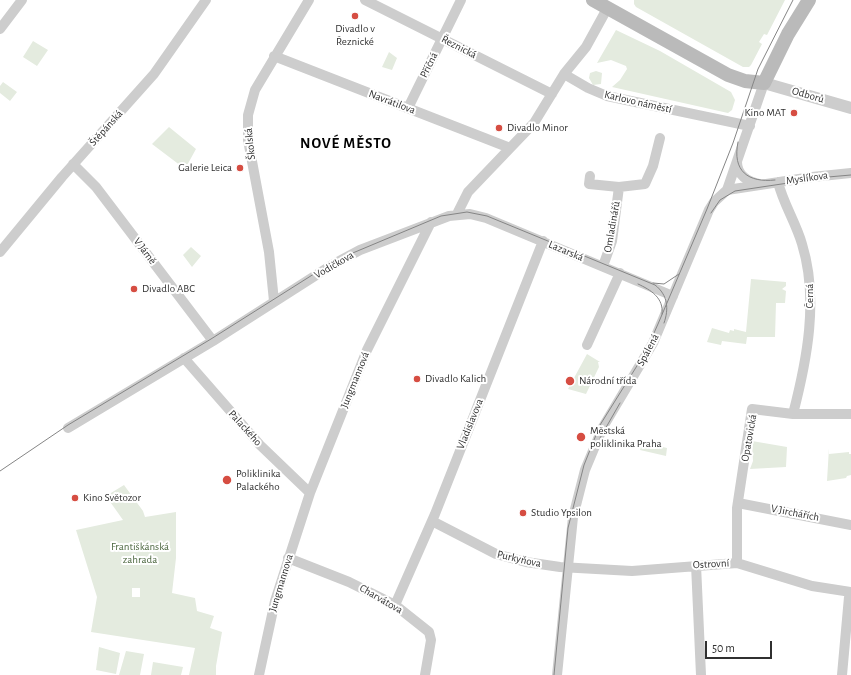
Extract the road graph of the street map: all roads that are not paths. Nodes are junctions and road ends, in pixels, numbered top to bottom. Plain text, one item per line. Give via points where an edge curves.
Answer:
1 (22, 0) edge
2 (206, 0) edge
3 (309, 0) edge
4 (365, 0) edge
5 (461, 0) edge
6 (593, 0) edge
7 (809, 0) edge
8 (610, 4) edge
9 (0, 29) edge
10 (442, 38) junction
11 (274, 56) junction
12 (564, 74) junction
13 (764, 83) junction
14 (552, 94) junction
15 (408, 108) junction
16 (851, 108) edge
17 (750, 126) junction
18 (660, 138) dead end
19 (510, 148) junction
20 (737, 162) junction
21 (73, 164) junction
22 (851, 173) edge
23 (590, 176) dead end
24 (778, 182) junction
25 (762, 184) junction
26 (619, 187) junction
27 (727, 190) junction
28 (457, 214) junction
29 (431, 222) junction
30 (543, 241) junction
31 (0, 252) edge
32 (603, 266) junction
33 (620, 273) junction
34 (673, 296) junction
35 (274, 302) junction
36 (212, 341) junction
37 (588, 345) dead end
38 (184, 358) junction
39 (793, 414) junction
40 (851, 414) edge
41 (68, 428) dead end
42 (310, 493) junction
43 (738, 503) junction
44 (432, 520) junction
45 (851, 525) edge
46 (288, 558) junction
47 (737, 563) junction
48 (696, 565) junction
49 (567, 567) junction
50 (851, 592) edge
51 (395, 605) junction
52 (259, 675) edge
53 (425, 675) edge
54 (556, 675) edge
55 (701, 675) edge
56 (842, 675) edge

1 - 9 street
2 - 21 street, Štěpánská via 154,74
3 - 11 street, Školská
4 - 10 street, Řeznická
5 - 10 street, Příčná
6 - 8 main road
7 - 13 main road via 788,34
8 - 12 street via 586,47
8 - 13 main road via 728,75 745,81
10 - 14 street, Řeznická
10 - 15 street, Příčná
11 - 15 street, Navrátilova
11 - 35 street, Školská via 252,96 248,131 269,252
12 - 14 street
12 - 17 street, Karlovo náměstí via 607,96
13 - 16 street, Odborů
13 - 17 street
14 - 19 street via 534,123
15 - 19 street, Navrátilova
17 - 20 street, Spálená
18 - 26 street, Omladinářů via 653,166 645,184
19 - 28 street via 468,192
20 - 25 street, Myslíkova via 738,170 744,177
20 - 27 street, Spálená
21 - 31 street, Štěpánská
21 - 36 street, V Jámě via 96,187
22 - 24 street, Myslíkova
23 - 26 street, Omladinářů via 588,184
24 - 25 street, Myslíkova
24 - 39 street, Černá via 802,243 811,289 804,375
25 - 27 street, Myslíkova
26 - 32 street, Omladinářů via 612,241
27 - 34 street, Spálená via 709,210
28 - 29 street, Vodičkova
28 - 30 street, Lazarská via 486,218
29 - 35 street, Vodičkova via 360,250
29 - 42 street, Jungmannová via 367,350
30 - 32 street, Lazarská
30 - 44 street, Vladislavova
32 - 33 street, Lazarská
33 - 34 street, Lazarská
33 - 37 street
34 - 49 street, Spálená via 653,343 605,422 591,454 574,509
35 - 36 street, Vodičkova
36 - 38 street, Vodičkova
38 - 41 street, Vodičkova
38 - 42 street, Palackého via 260,445
39 - 40 street, Opatovická
39 - 43 street, Opatovická via 752,409
42 - 46 street, Jungmannova
43 - 45 street, V Jirchářích
43 - 47 street, Opatovická
44 - 49 street, Purkyňova via 496,554 526,562
44 - 51 street, Vladislavova
46 - 51 street, Charvátova via 349,582
46 - 52 street, Jungmannova via 270,619
47 - 48 street, Ostrovní
47 - 50 street, Ostrovní via 812,586
48 - 49 street, Ostrovní via 632,571
48 - 55 street
49 - 54 street, Spálená
50 - 56 street
51 - 53 street, Charvátova via 429,632

